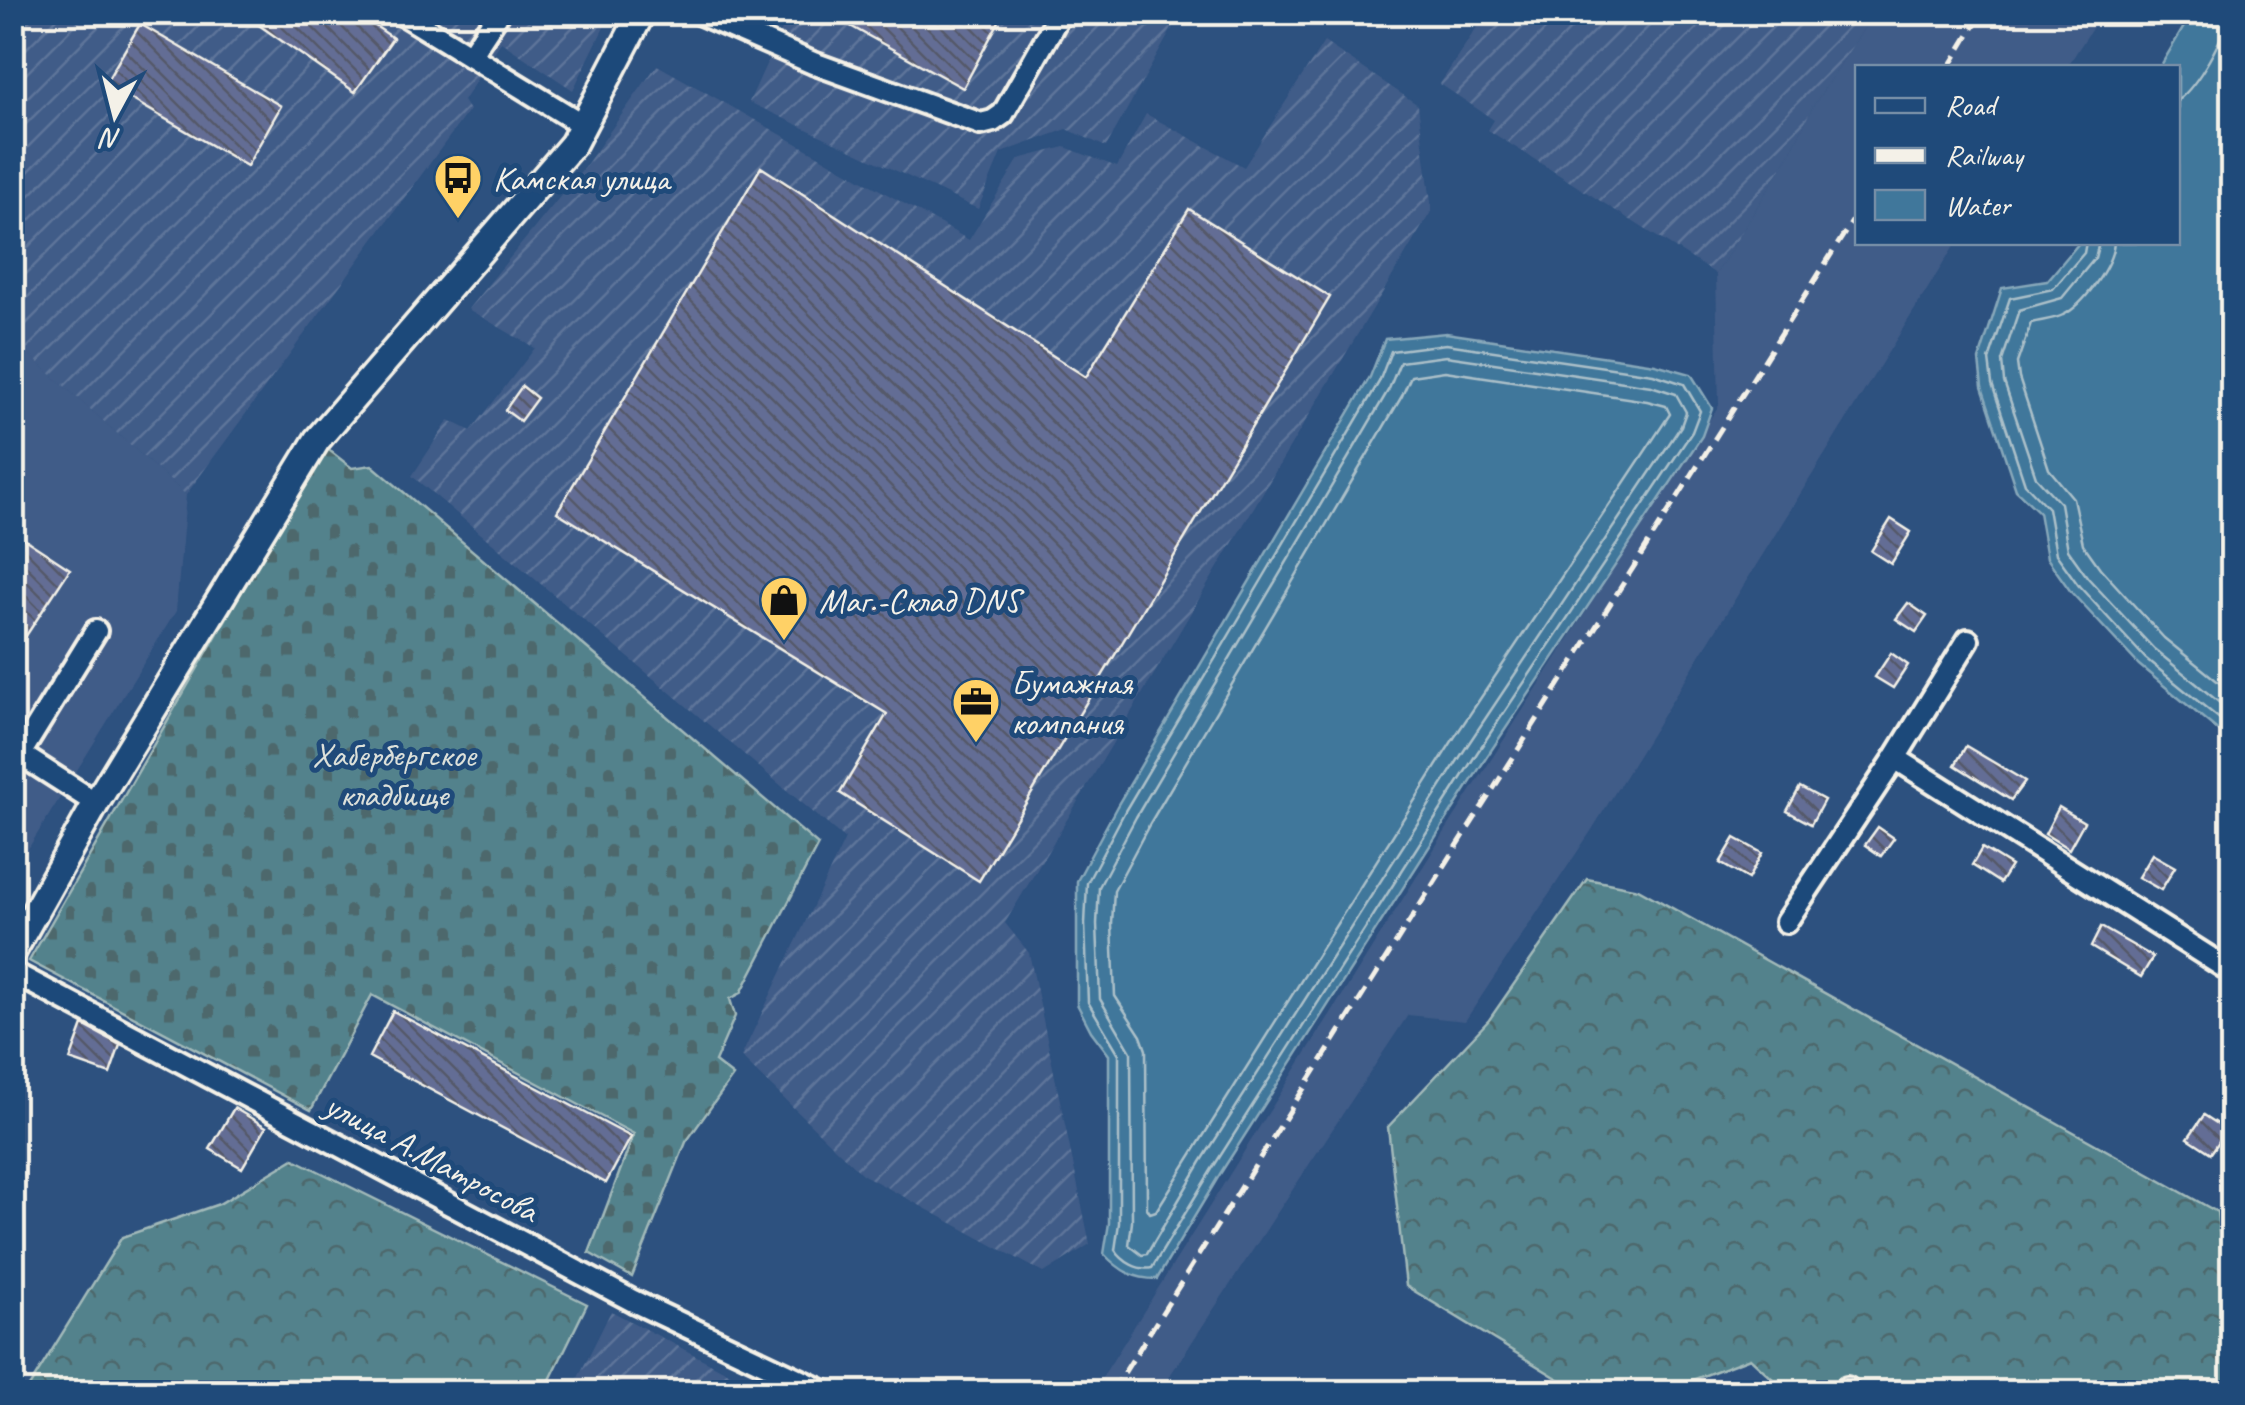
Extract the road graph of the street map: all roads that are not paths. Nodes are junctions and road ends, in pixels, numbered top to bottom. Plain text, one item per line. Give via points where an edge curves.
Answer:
1 (399, 12) edge
2 (499, 12) edge
3 (642, 12) edge
4 (696, 12) edge
5 (1061, 12) edge
6 (470, 56) junction
7 (583, 125) junction
8 (96, 631) dead end
9 (1968, 640) dead end
10 (16, 752) edge
11 (1895, 758) junction
12 (96, 803) junction
13 (1786, 922) dead end
14 (12, 952) edge
15 (12, 972) edge
16 (2232, 972) edge
17 (825, 1392) edge

1 - 6 street
2 - 6 street
3 - 7 main road
4 - 5 street via 981,124 1002,114
6 - 7 street
7 - 12 main road via 317,440
8 - 10 street
9 - 11 street
10 - 12 street
11 - 13 street
11 - 16 street
12 - 14 main road
15 - 17 street, улица А.Матросова via 624,1296

